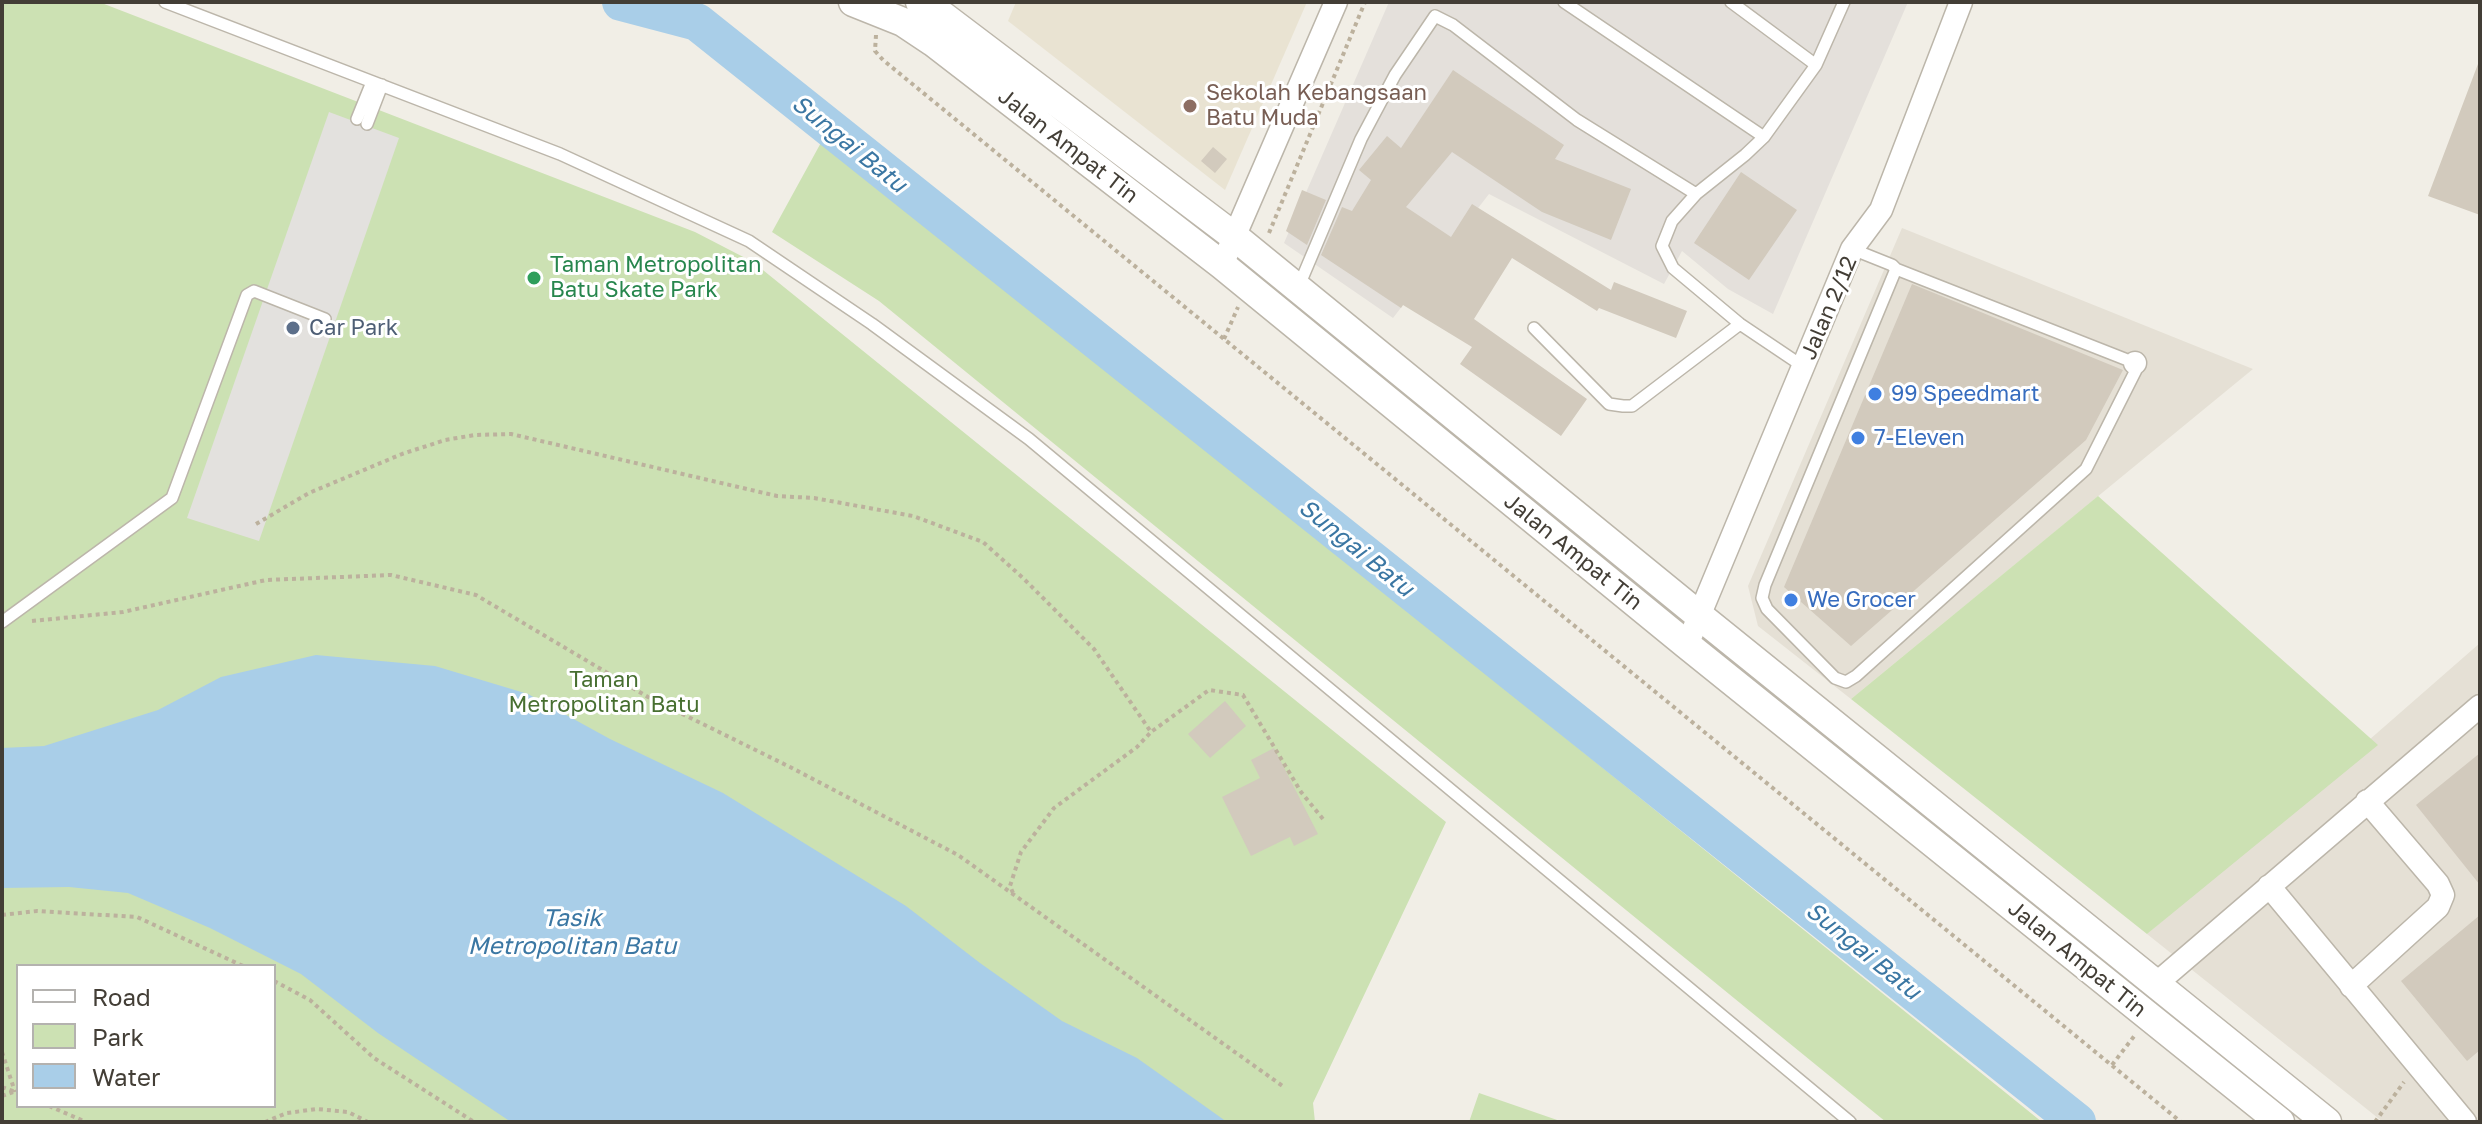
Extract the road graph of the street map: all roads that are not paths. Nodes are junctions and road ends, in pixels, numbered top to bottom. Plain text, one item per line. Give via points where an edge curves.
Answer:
1 (165, 2) edge
2 (853, 2) edge
3 (1336, 2) edge
4 (1442, 2) edge
5 (1564, 2) edge
6 (1731, 2) edge
7 (1844, 2) edge
8 (1961, 2) edge
9 (920, 14) edge
10 (1435, 16) junction
11 (1816, 65) junction
12 (377, 84) junction
13 (362, 122) dead end
14 (1764, 137) junction
15 (1696, 194) junction
16 (1235, 237) junction
17 (1852, 249) junction
18 (1222, 265) junction
19 (1896, 269) junction
20 (1298, 288) junction
21 (325, 319) dead end
22 (1740, 324) junction
23 (1534, 328) dead end
24 (1804, 367) junction
25 (1701, 617) junction
26 (2, 622) edge
27 (1687, 645) junction
28 (2480, 706) edge
29 (2367, 801) junction
30 (2269, 886) junction
31 (2157, 983) junction
32 (2351, 986) junction
33 (2233, 1085) junction
34 (1850, 1122) edge
35 (2280, 1122) edge
36 (2327, 1122) edge
37 (2465, 1122) edge

1 - 12 lane
2 - 9 street, Jalan Ampat Tin
3 - 16 street
4 - 10 lane
5 - 14 lane
6 - 11 lane
7 - 11 lane
8 - 17 street, Jalan 2/12 via 1881,210
9 - 16 street, Jalan Ampat Tin
9 - 18 street, Jalan Ampat Tin
10 - 15 lane via 1577,120
10 - 20 lane via 1361,139
11 - 14 lane
12 - 13 lane
12 - 34 lane via 560,154 749,241 872,324 1029,439
14 - 15 lane
15 - 22 lane via 1672,221 1662,246 1673,268
16 - 18 street
16 - 20 street, Jalan Ampat Tin
17 - 19 lane
17 - 24 street, Jalan 2/12
18 - 27 street, Jalan Ampat Tin
19 - 19 lane via 1762,598 1835,678 1846,682 2086,469 2133,365
20 - 25 street, Jalan Ampat Tin
21 - 26 lane via 254,291 247,295 172,498
22 - 23 lane via 1632,406 1609,404
22 - 24 lane
24 - 25 street, Jalan 2/12
25 - 27 street, Jalan 2/12
25 - 31 street, Jalan Ampat Tin
27 - 33 street, Jalan Ampat Tin
28 - 29 street
29 - 30 street
29 - 32 street via 2443,895 2438,907
30 - 31 street
30 - 32 street
31 - 33 street via 2154,998 2161,1011
31 - 36 street, Jalan Ampat Tin
32 - 37 street
33 - 35 street, Jalan Ampat Tin

